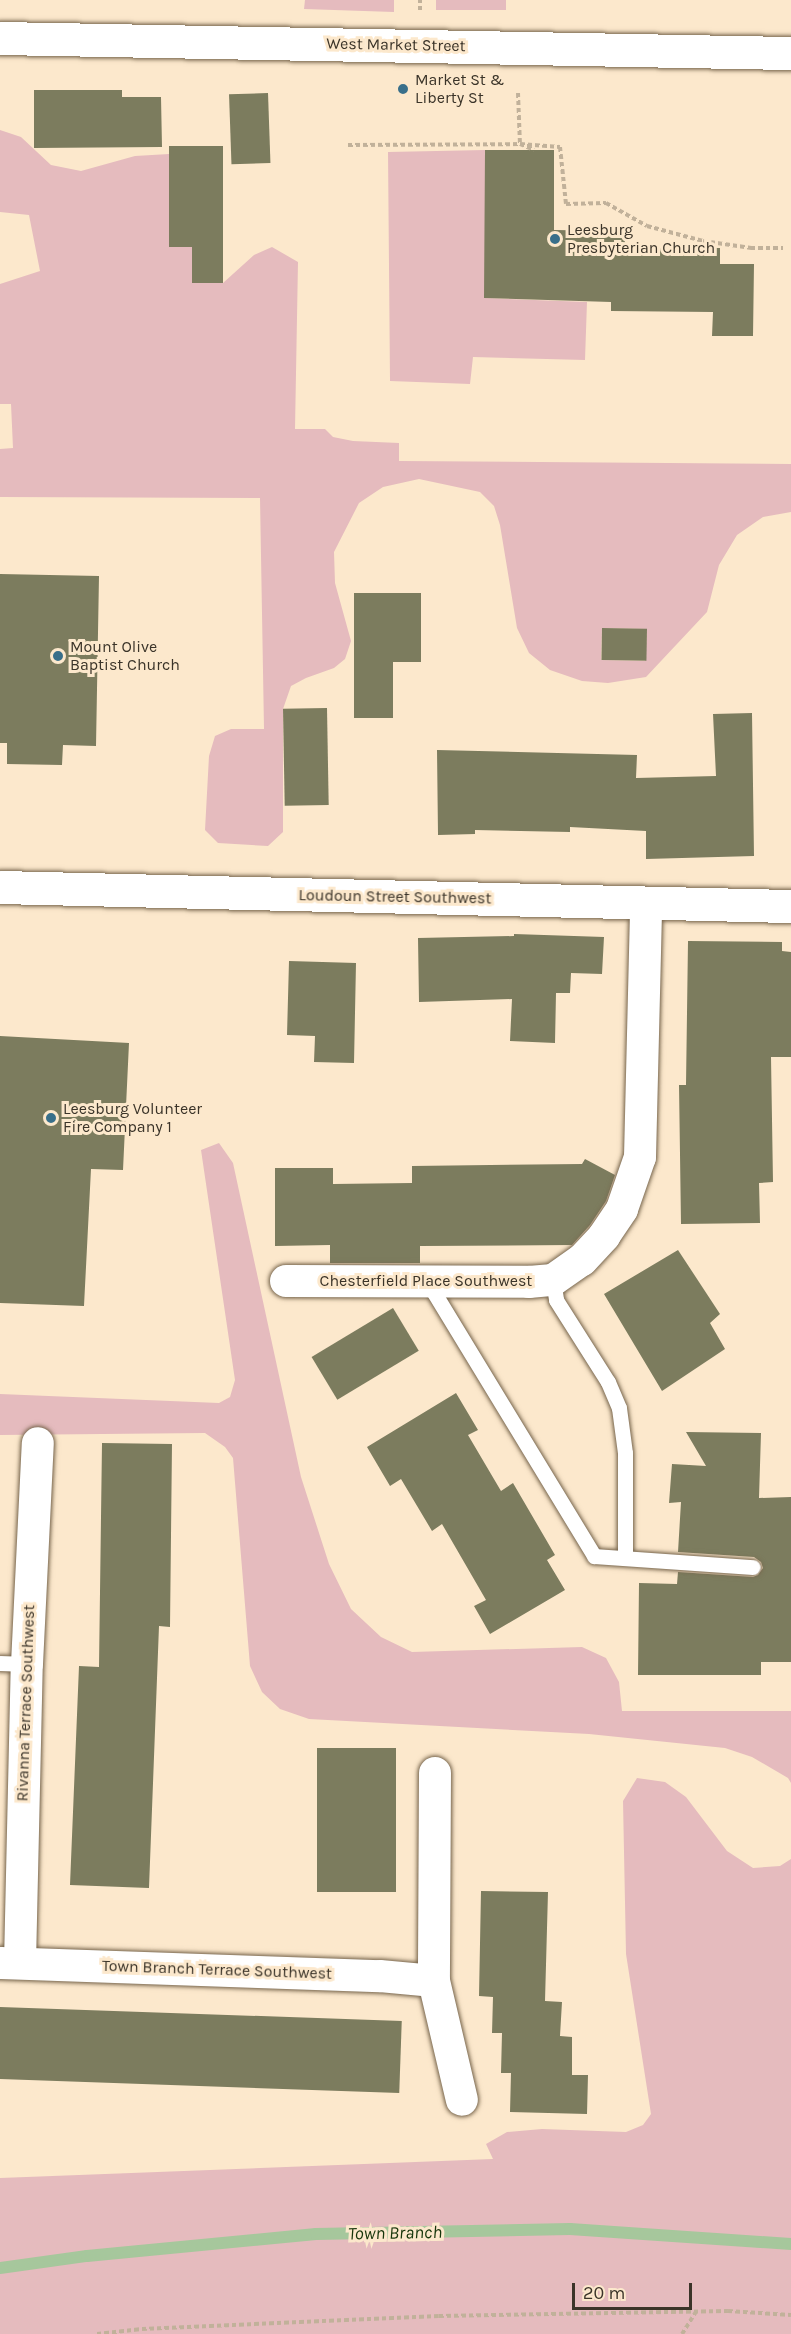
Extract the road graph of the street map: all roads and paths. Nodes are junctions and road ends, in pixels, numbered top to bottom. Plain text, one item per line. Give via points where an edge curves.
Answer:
1 (0, 38) edge
2 (791, 53) edge
3 (518, 93) dead end
4 (520, 144) junction
5 (348, 145) dead end
6 (534, 150) dead end
7 (783, 248) dead end
8 (0, 887) edge
9 (646, 904) junction
10 (791, 906) edge
11 (553, 1280) junction
12 (285, 1281) dead end
13 (427, 1281) junction
14 (38, 1443) dead end
15 (625, 1558) junction
16 (753, 1567) dead end
17 (13, 1664) edge
18 (435, 1773) dead end
19 (10, 1963) edge
20 (434, 1981) junction
21 (462, 2100) dead end
22 (696, 2312) junction
23 (791, 2315) edge
24 (97, 2334) edge
25 (682, 2334) edge

1 - 2 main road, West Market Street
3 - 4 path
4 - 5 path
4 - 6 path
4 - 7 path via 560,147 566,204 606,203 647,226 704,241
8 - 9 main road, Loudoun Street Southwest
9 - 10 main road, Loudoun Street Southwest
9 - 11 street, Chesterfield Place Southwest via 640,1157 622,1209 604,1236 582,1260
11 - 13 street, Chesterfield Place Southwest
11 - 15 lane via 556,1300 608,1382 619,1408 625,1453
12 - 13 street, Chesterfield Place Southwest
13 - 15 lane via 594,1556
14 - 17 street, Rivanna Terrace Southwest
15 - 16 lane
17 - 19 street, Rivanna Terrace Southwest
18 - 20 street
19 - 20 street, Town Branch Terrace Southwest
20 - 21 street
22 - 23 path
22 - 24 path via 439,2316
22 - 25 path

